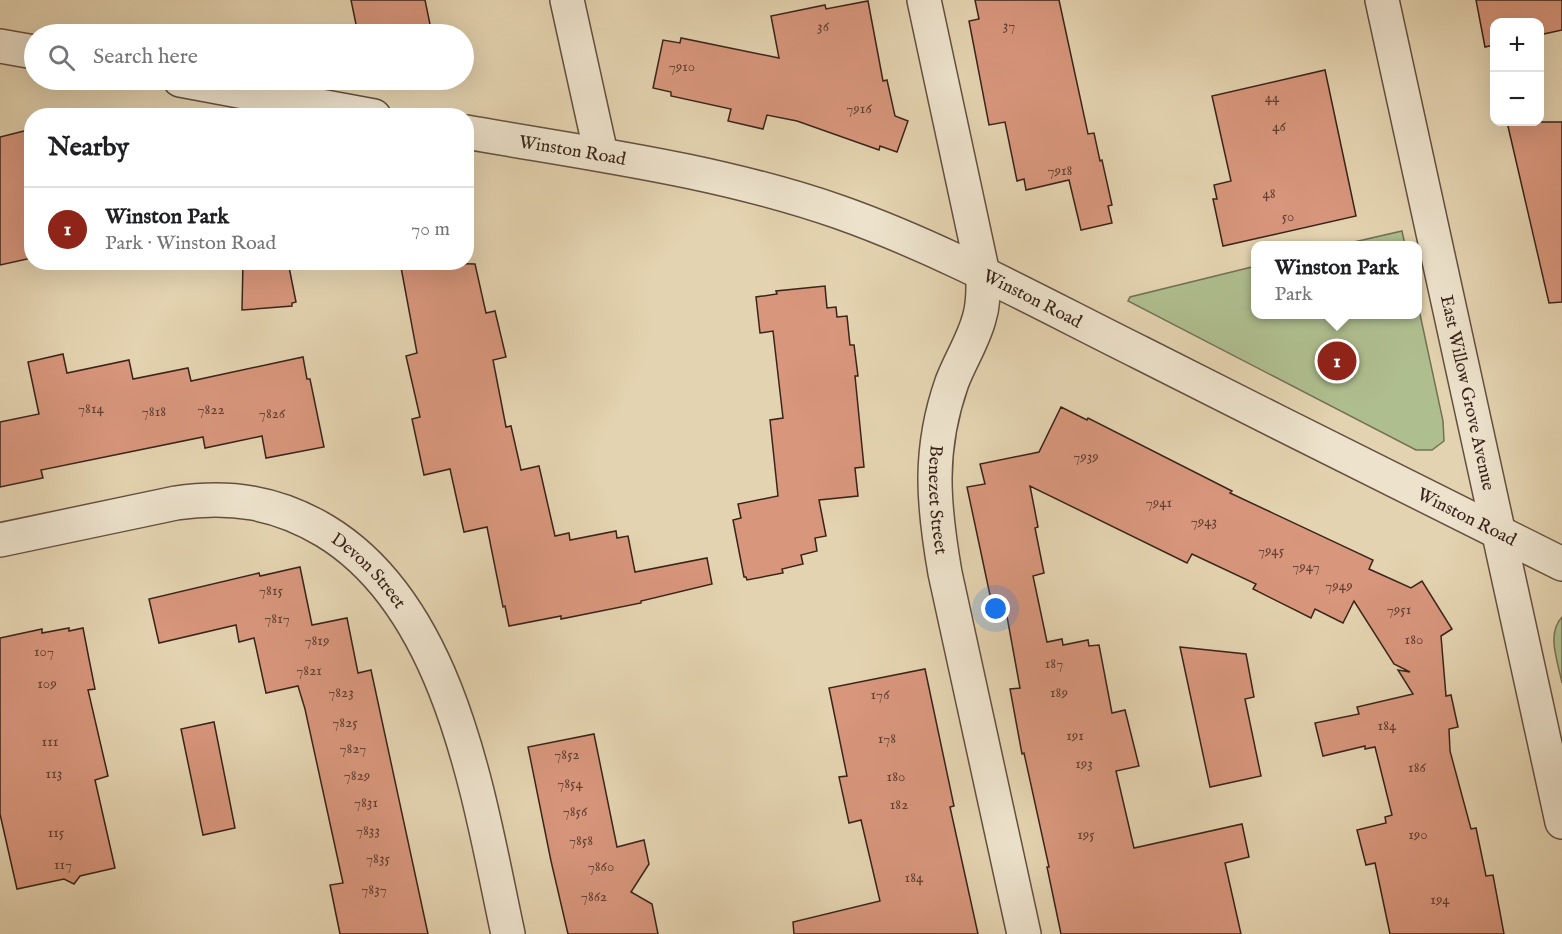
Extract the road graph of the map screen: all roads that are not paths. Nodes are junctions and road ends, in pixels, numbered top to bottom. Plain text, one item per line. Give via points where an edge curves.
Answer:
1 (567, 0) edge
2 (924, 0) edge
3 (1382, 0) edge
4 (0, 46) edge
5 (24, 50) edge
6 (234, 90) edge
7 (331, 108) edge
8 (474, 133) edge
9 (601, 154) junction
10 (983, 274) junction
11 (1499, 532) junction
12 (0, 540) edge
13 (1562, 564) edge
14 (1562, 822) edge
15 (508, 934) edge
16 (1024, 934) edge

1 - 9 street
2 - 10 street, Benezet Street
3 - 11 street, East Willow Grove Avenue
4 - 5 street
6 - 7 street
8 - 9 street, Winston Road
9 - 10 street, Winston Road via 778,192 852,217
10 - 11 street, Winston Road
10 - 16 street, Benezet Street via 980,319 952,383 938,437 933,484 945,573
11 - 13 street, Winston Road
11 - 14 street, East Willow Grove Avenue
12 - 15 street, Devon Street via 205,499 234,500 290,513 340,540 386,583 405,608 446,693 470,763

